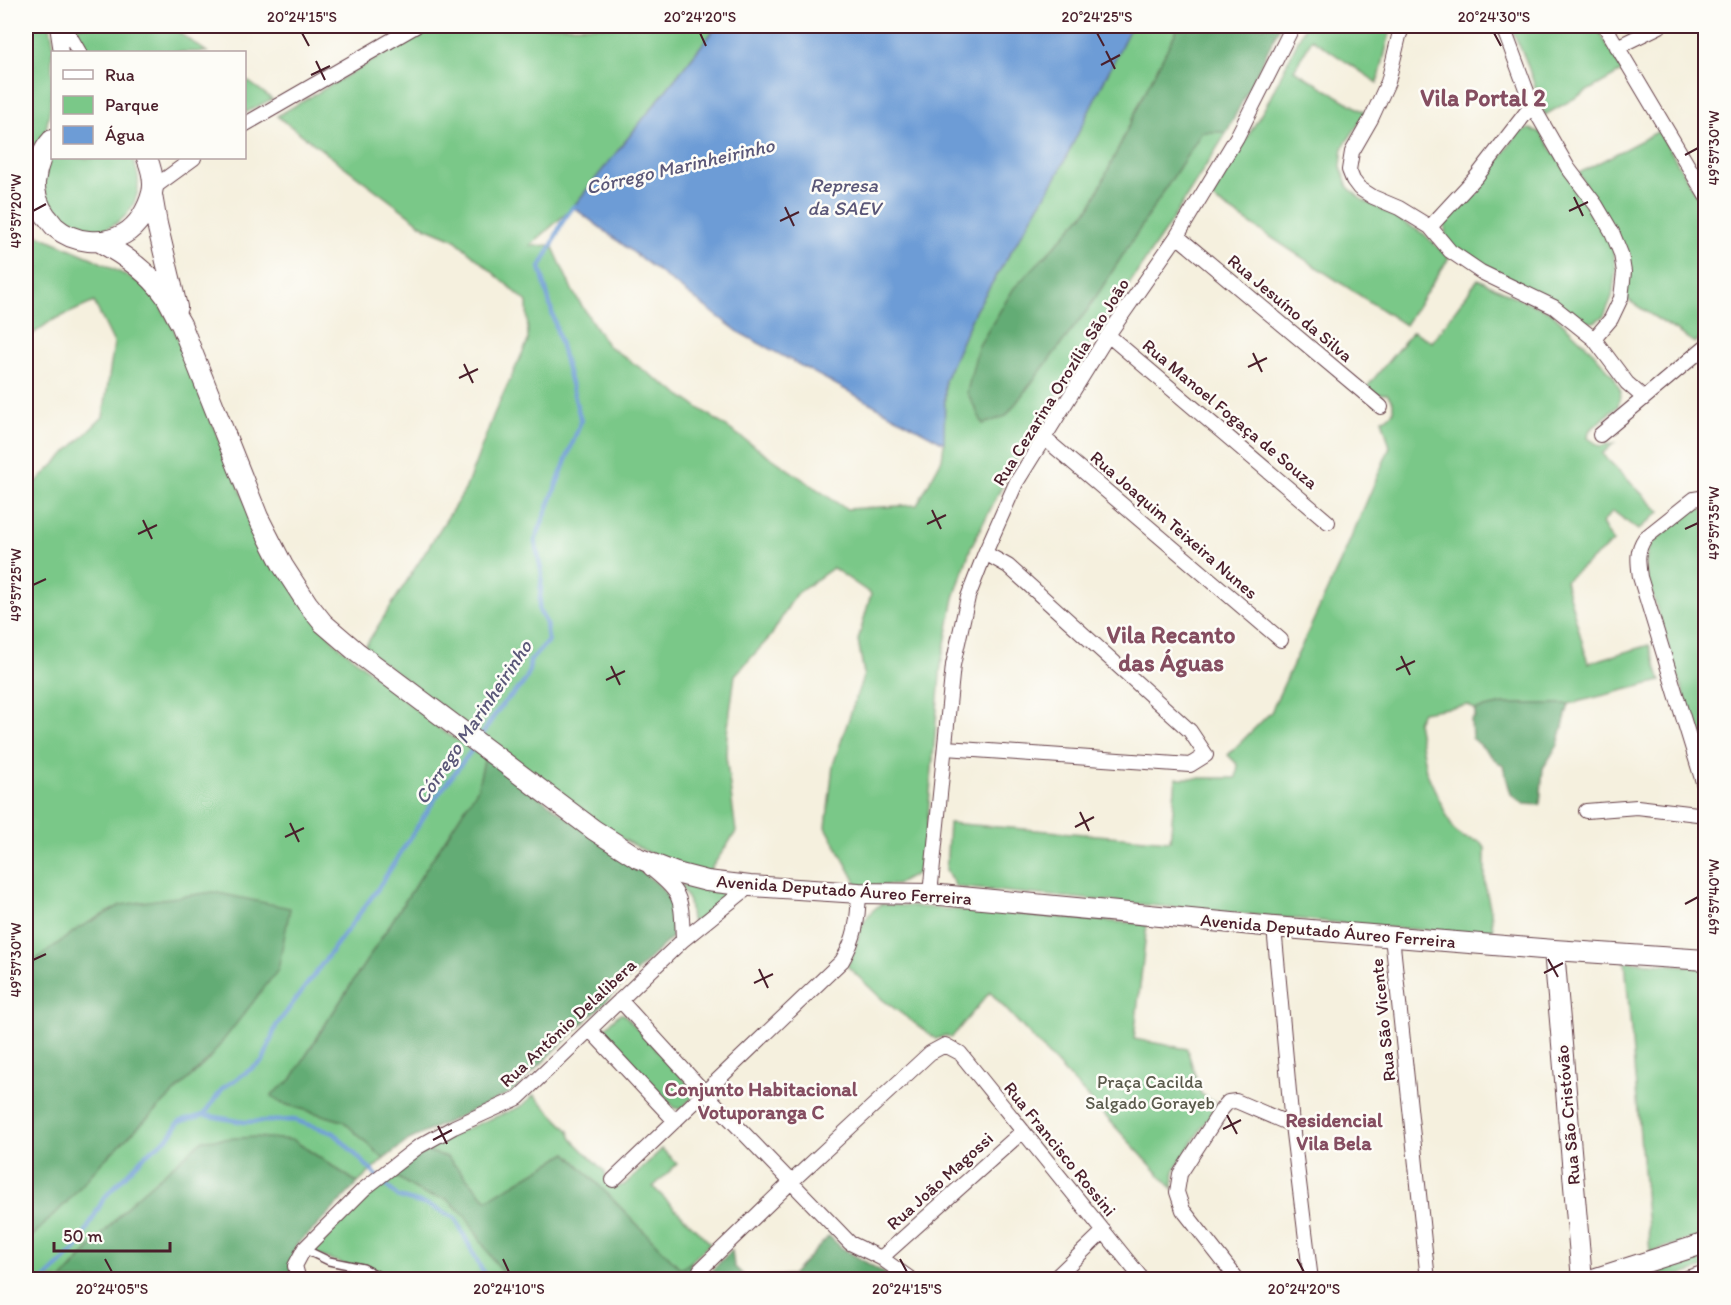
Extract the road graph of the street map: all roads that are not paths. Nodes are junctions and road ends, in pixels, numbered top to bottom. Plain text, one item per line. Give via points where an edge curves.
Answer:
1 (57, 26) edge
2 (64, 26) edge
3 (416, 26) edge
4 (1293, 26) edge
5 (1403, 26) edge
6 (1501, 26) edge
7 (1605, 26) edge
8 (1660, 26) edge
9 (1617, 47) junction
10 (61, 51) edge
11 (78, 51) edge
12 (1532, 105) junction
13 (246, 124) edge
14 (51, 141) edge
15 (147, 159) edge
16 (193, 159) edge
17 (26, 160) edge
18 (153, 191) junction
19 (1706, 196) edge
20 (26, 216) edge
21 (55, 227) junction
22 (1430, 227) junction
23 (1177, 236) junction
24 (100, 242) junction
25 (181, 324) junction
26 (1108, 335) junction
27 (1594, 339) junction
28 (1706, 346) edge
29 (1644, 398) junction
30 (1381, 407) dead end
31 (1600, 435) dead end
32 (1043, 437) junction
33 (1706, 497) edge
34 (1328, 522) dead end
35 (984, 553) junction
36 (1281, 640) dead end
37 (946, 748) junction
38 (1706, 792) edge
39 (1586, 812) dead end
40 (1706, 815) edge
41 (638, 858) junction
42 (750, 886) junction
43 (859, 893) junction
44 (930, 894) junction
45 (1274, 927) junction
46 (1392, 936) junction
47 (683, 940) junction
48 (1554, 950) junction
49 (1706, 960) edge
50 (620, 1000) junction
51 (590, 1029) junction
52 (705, 1093) junction
53 (675, 1120) junction
54 (1292, 1125) junction
55 (1023, 1131) junction
56 (613, 1180) dead end
57 (790, 1183) junction
58 (1104, 1231) junction
59 (1706, 1243) edge
60 (304, 1249) junction
61 (881, 1258) junction
62 (700, 1269) dead end
63 (297, 1273) edge
64 (1706, 1275) edge
65 (387, 1280) edge
66 (912, 1280) edge
67 (1053, 1280) edge
68 (1143, 1280) edge
69 (1238, 1280) edge
70 (1311, 1280) edge
71 (1428, 1280) edge
72 (1582, 1280) edge
73 (1590, 1280) edge
74 (1690, 1280) edge

1 - 10 street
2 - 11 street
3 - 13 street
4 - 23 street, Rua Cezarina Orozília São João via 1237,137
5 - 22 street via 1388,82 1352,152 1349,170 1359,188
6 - 12 street
7 - 9 street
8 - 9 street
9 - 19 street
12 - 22 street via 1477,176
12 - 27 street via 1568,168 1612,232 1621,254 1621,298 1611,319
14 - 17 main road
14 - 21 main road via 37,165 35,188 41,209
15 - 18 main road, Avenida Deputado Áureo Ferreira
16 - 18 street
18 - 24 main road via 142,217 124,234
18 - 25 main road, Avenida Deputado Áureo Ferreira
20 - 21 main road
21 - 24 main road via 76,239
22 - 27 street via 1450,251 1473,267 1554,307
23 - 26 street, Rua Cezarina Orozília São João
23 - 30 street, Rua Jesuíno da Silva
24 - 25 main road, Avenida Deputado Áureo Ferreira via 145,274 164,294
25 - 41 main road, Avenida Deputado Áureo Ferreira via 258,517 283,566 323,623 594,830
26 - 32 street, Rua Cezarina Orozília São João
26 - 34 street, Rua Manoel Fogaça de Souza
27 - 29 street
28 - 29 street
29 - 31 street
32 - 35 street, Rua Cezarina Orozília São João via 1016,483
32 - 36 street, Rua Joaquim Teixeira Nunes
33 - 38 street via 1694,499 1645,538 1638,554 1640,577
35 - 37 street, Rua Cezarina Orozília São João via 968,597 953,665
35 - 37 street via 1008,566 1190,731 1206,755 1190,765
37 - 44 street, Rua Cezarina Orozília São João
39 - 40 street via 1637,807
41 - 42 main road, Avenida Deputado Áureo Ferreira via 707,881
41 - 47 street via 676,890 681,903
42 - 43 main road, Avenida Deputado Áureo Ferreira
42 - 47 street, Rua Antônio Delalibera
43 - 44 main road, Avenida Deputado Áureo Ferreira
43 - 52 street via 857,922 851,946 842,961
44 - 45 main road, Avenida Deputado Áureo Ferreira
45 - 46 main road, Avenida Deputado Áureo Ferreira
45 - 54 street
46 - 48 main road, Avenida Deputado Áureo Ferreira
46 - 71 street, Rua São Vicente
47 - 50 street, Rua Antônio Delalibera
48 - 49 main road, Avenida Deputado Áureo Ferreira
48 - 72 main road, Rua São Cristóvão
50 - 51 street, Rua Antônio Delalibera
50 - 52 street
51 - 53 street
51 - 60 street, Rua Antônio Delalibera via 518,1098 454,1127 388,1170
52 - 53 street
52 - 57 street
53 - 56 street
54 - 69 street via 1236,1101 1228,1102 1180,1174 1177,1192 1183,1210
54 - 70 street
55 - 57 street, Rua Francisco Rossini via 960,1053 945,1045 930,1053
55 - 58 street, Rua Francisco Rossini
55 - 61 street, Rua João Magossi
57 - 61 street via 850,1243
57 - 62 street
58 - 67 street
58 - 68 street, Rua Francisco Rossini
59 - 73 main road
60 - 63 street, Rua Antônio Delalibera
60 - 65 lane
61 - 66 street
64 - 74 main road

